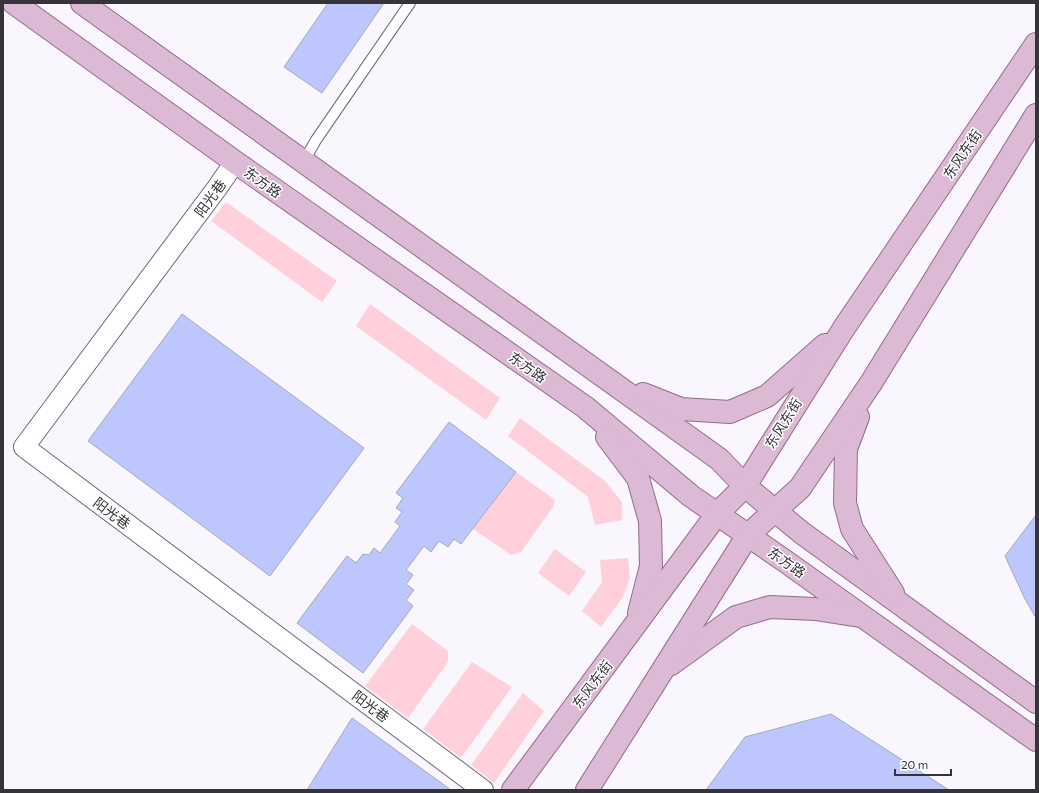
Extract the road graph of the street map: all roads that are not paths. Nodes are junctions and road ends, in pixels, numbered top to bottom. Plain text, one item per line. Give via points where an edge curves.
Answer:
1 (14, 3) edge
2 (82, 3) edge
3 (410, 3) edge
4 (1036, 44) edge
5 (1036, 115) edge
6 (304, 161) junction
7 (235, 162) junction
8 (844, 328) junction
9 (612, 381) junction
10 (871, 383) junction
11 (585, 407) junction
12 (745, 486) junction
13 (774, 510) junction
14 (717, 514) junction
15 (748, 535) junction
16 (899, 603) junction
17 (865, 617) junction
18 (636, 625) junction
19 (662, 671) junction
20 (1036, 702) edge
21 (1036, 740) edge
22 (483, 790) edge
23 (513, 790) edge
24 (587, 790) edge

1 - 7 main road, 东方路
2 - 6 main road
3 - 6 lane
4 - 8 main road, 东风东街
5 - 10 main road
6 - 9 main road
7 - 11 main road, 东方路
7 - 22 street, 阳光巷 via 24,447
8 - 9 main road via 767,396 730,412 681,409
8 - 12 main road, 东风东街
9 - 12 main road via 718,459
10 - 13 main road via 800,488
10 - 16 main road via 846,449 845,503 852,529
11 - 14 main road, 东方路 via 691,496
11 - 18 main road via 638,478 650,521 651,566
12 - 13 main road
12 - 14 main road, 东风东街
13 - 15 main road
13 - 16 main road
14 - 15 main road, 东方路
14 - 18 main road, 东风东街
15 - 17 main road, 东方路
15 - 19 main road
16 - 20 main road
17 - 19 main road via 816,609 770,607 736,617
17 - 21 main road, 东方路
18 - 23 main road, 东风东街
19 - 24 main road

